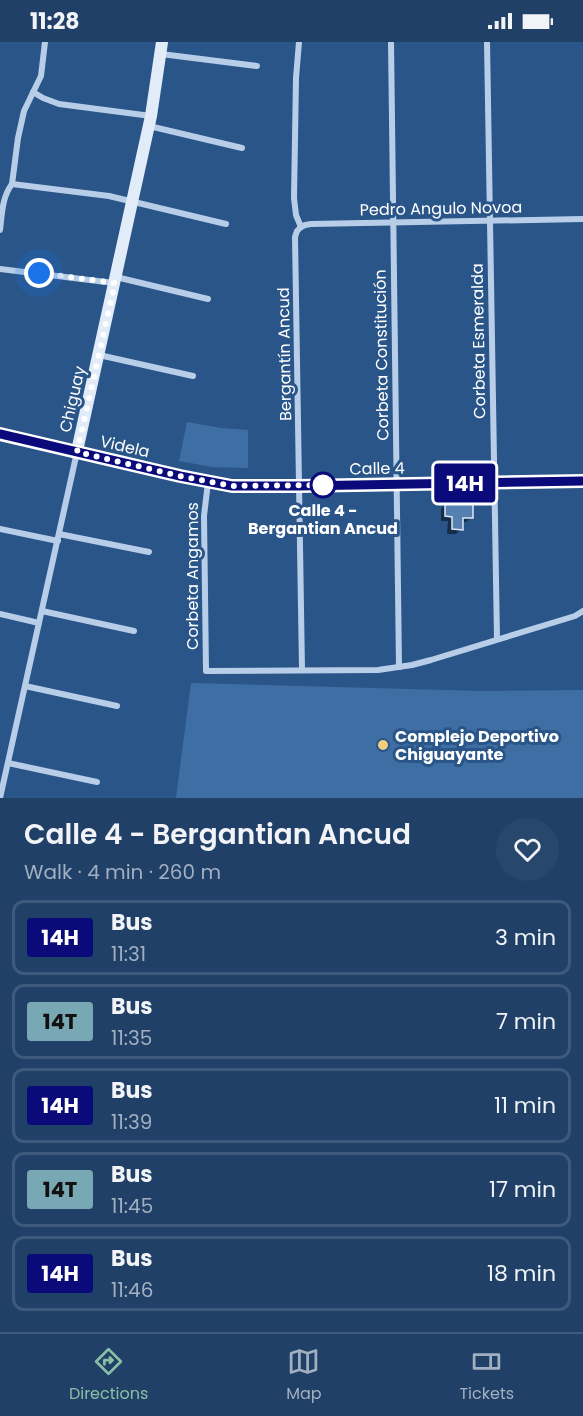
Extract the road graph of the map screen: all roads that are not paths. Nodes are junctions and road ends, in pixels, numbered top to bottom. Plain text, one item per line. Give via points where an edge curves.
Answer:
1 (45, 42) edge
2 (298, 42) edge
3 (391, 42) edge
4 (487, 42) edge
5 (162, 48) edge
6 (257, 66) dead end
7 (33, 92) junction
8 (150, 121) junction
9 (242, 148) dead end
10 (12, 184) junction
11 (133, 202) junction
12 (583, 219) edge
13 (490, 220) junction
14 (393, 222) junction
15 (226, 224) dead end
16 (301, 227) junction
17 (0, 230) edge
18 (0, 269) edge
19 (116, 280) junction
20 (208, 299) dead end
21 (99, 355) junction
22 (193, 376) dead end
23 (0, 434) edge
24 (77, 452) junction
25 (583, 481) edge
26 (208, 482) junction
27 (494, 482) junction
28 (396, 484) junction
29 (299, 486) junction
30 (0, 529) edge
31 (58, 538) junction
32 (149, 552) dead end
33 (42, 611) junction
34 (583, 611) edge
35 (0, 614) edge
36 (39, 623) junction
37 (134, 631) dead end
38 (497, 639) junction
39 (399, 667) junction
40 (302, 669) junction
41 (25, 686) junction
42 (117, 706) dead end
43 (8, 763) junction
44 (2, 777) edge
45 (97, 782) dead end
46 (0, 798) edge

1 - 7 street via 41,76
2 - 16 street, Bergantín Ancud via 294,198
3 - 14 street, Corbeta Constitución
4 - 13 street, Corbeta Esmeralda
5 - 6 street
5 - 8 street, Chiguay
7 - 8 street via 59,104
7 - 10 street via 24,111
8 - 9 street
8 - 11 street, Chiguay
10 - 11 street
10 - 17 street
11 - 15 street
11 - 19 street, Chiguay
12 - 13 street, Pedro Angulo Novoa
13 - 14 street, Pedro Angulo Novoa
13 - 27 street, Corbeta Esmeralda
14 - 16 street, Pedro Angulo Novoa
14 - 28 street, Corbeta Constitución
16 - 29 street, Bergantín Ancud via 296,237
18 - 19 street
19 - 20 street
19 - 21 street, Chiguay
21 - 22 street
21 - 24 street, Chiguay
23 - 24 street, Videla
24 - 26 street, Videla
24 - 31 street, Chiguay
25 - 27 street, Calle 4
26 - 29 street, Calle 4
26 - 40 street, Corbeta Angamos via 204,516 206,671
27 - 28 street, Calle 4
27 - 38 street, Corbeta Esmeralda
28 - 29 street, Calle 4
28 - 39 street, Corbeta Constitución
29 - 40 street, Bergantín Ancud
30 - 31 street
31 - 32 street
31 - 33 street, Chiguay
33 - 36 street, Chiguay
33 - 37 street
34 - 38 street
35 - 36 street
36 - 41 street, Chiguay
38 - 39 street
39 - 40 street
41 - 42 street
41 - 43 street, Chiguay
43 - 44 street, Chiguay
43 - 45 street
44 - 46 street, Chiguay

